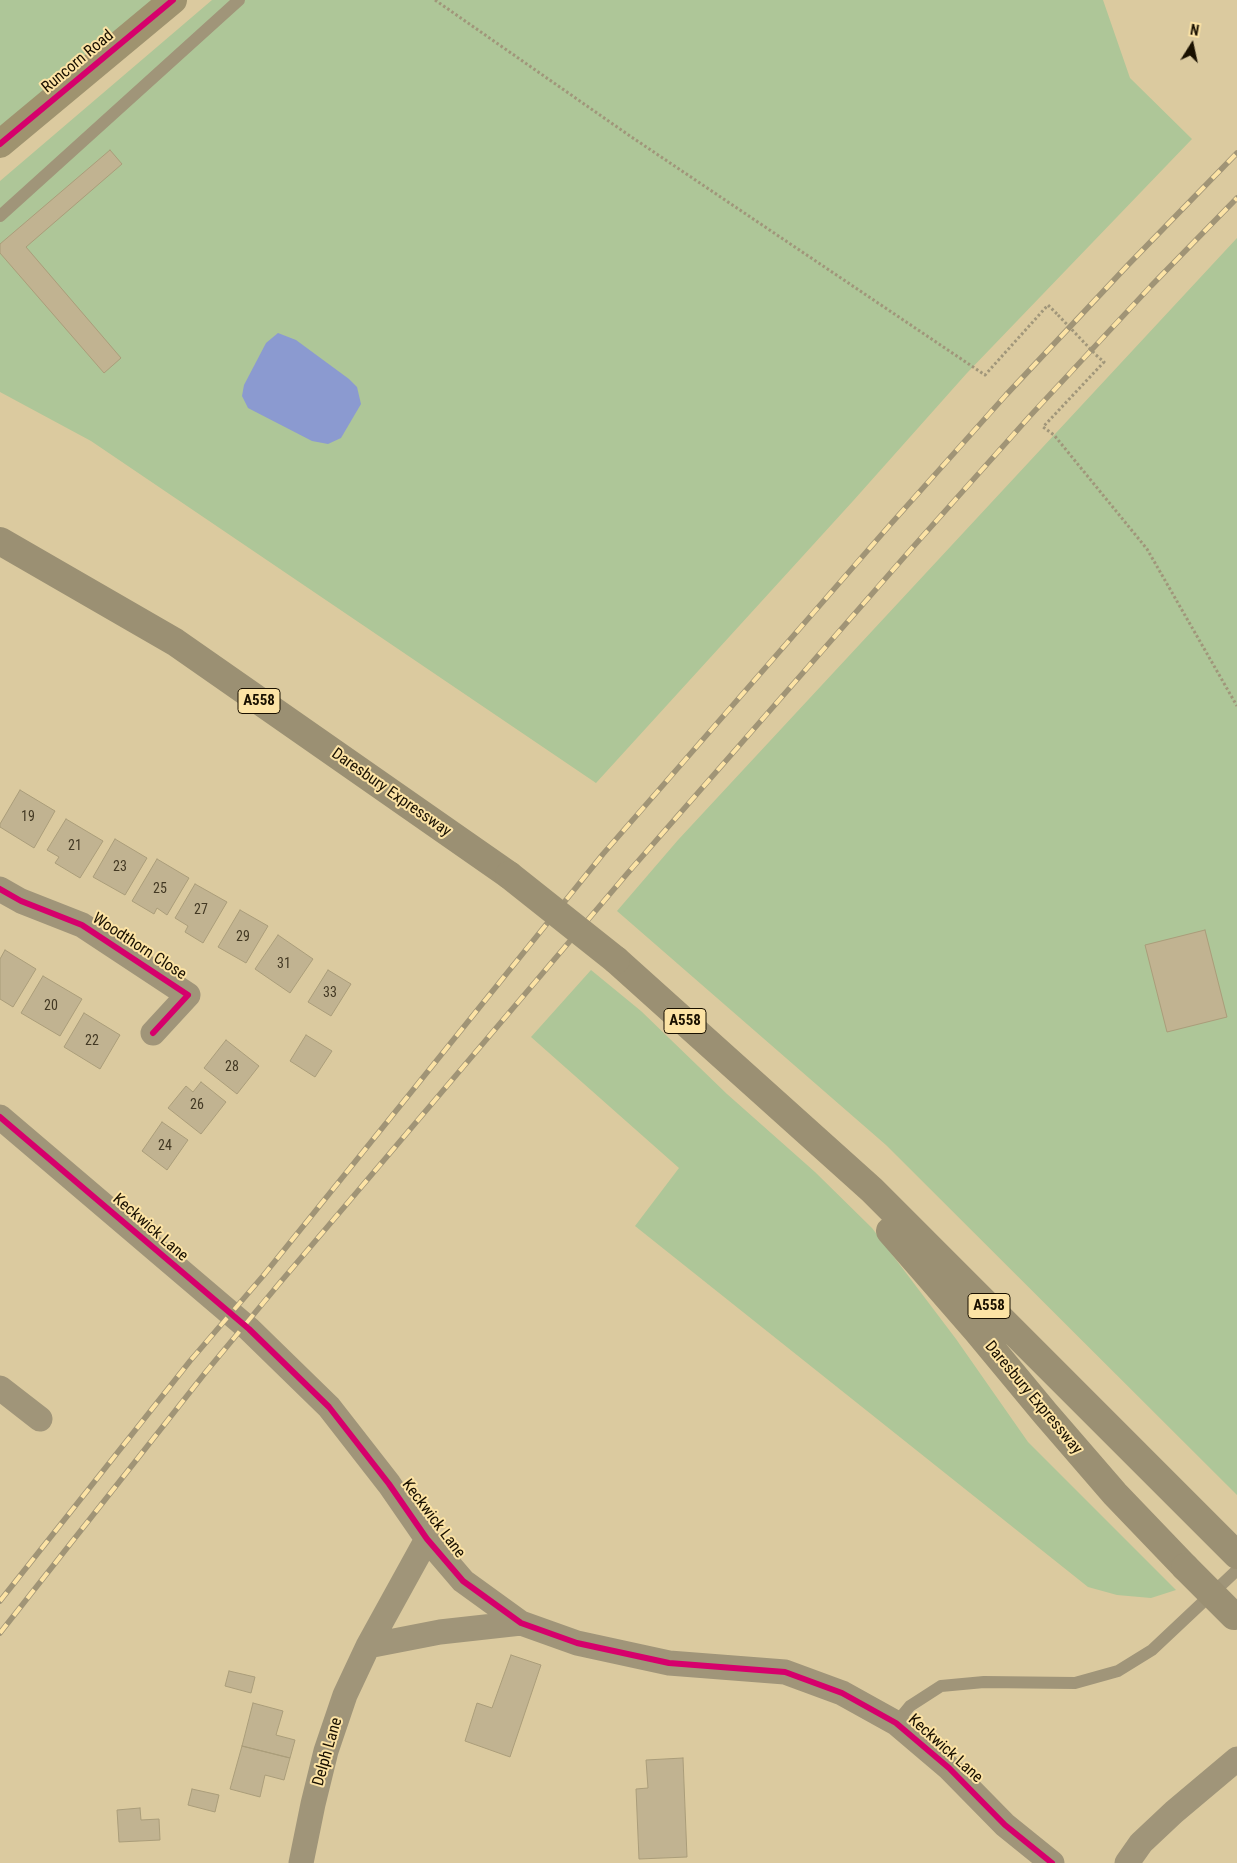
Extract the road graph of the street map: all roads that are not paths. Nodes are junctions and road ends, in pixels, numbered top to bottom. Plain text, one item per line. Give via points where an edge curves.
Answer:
1 (173, 0) edge
2 (239, 0) edge
3 (0, 144) edge
4 (0, 216) edge
5 (0, 541) edge
6 (0, 889) edge
7 (153, 1033) dead end
8 (754, 1082) junction
9 (0, 1117) edge
10 (0, 1388) edge
11 (40, 1419) dead end
12 (427, 1539) junction
13 (1228, 1545) edge
14 (1237, 1570) edge
15 (1236, 1618) edge
16 (522, 1623) junction
17 (368, 1646) junction
18 (896, 1723) junction
19 (1237, 1759) edge
20 (301, 1863) edge
21 (1052, 1863) edge
22 (1127, 1863) edge

1 - 3 street, Runcorn Road
2 - 4 lane
5 - 8 main road, Daresbury Expressway / A558, bridge via 175,642 509,875 616,960
6 - 7 street, Woodthorn Close via 21,901 82,925 188,995
8 - 13 main road, Daresbury Expressway / A558 via 872,1190
8 - 15 main road, Daresbury Expressway / A558, bridge via 870,1209 1116,1494
9 - 12 street, Keckwick Lane via 249,1329 329,1406
10 - 11 street
12 - 16 street, Keckwick Lane via 463,1581
12 - 17 street, Delph Lane
14 - 18 lane, Keckwick Lane via 1152,1650 1118,1671 1075,1683 984,1682 941,1686 910,1706
16 - 17 street via 440,1632
16 - 18 street, Keckwick Lane via 577,1643 669,1663 785,1672 842,1693
17 - 20 street, Delph Lane via 345,1695 326,1751
18 - 21 street, Keckwick Lane via 949,1768 1005,1825
19 - 22 street via 1141,1842

